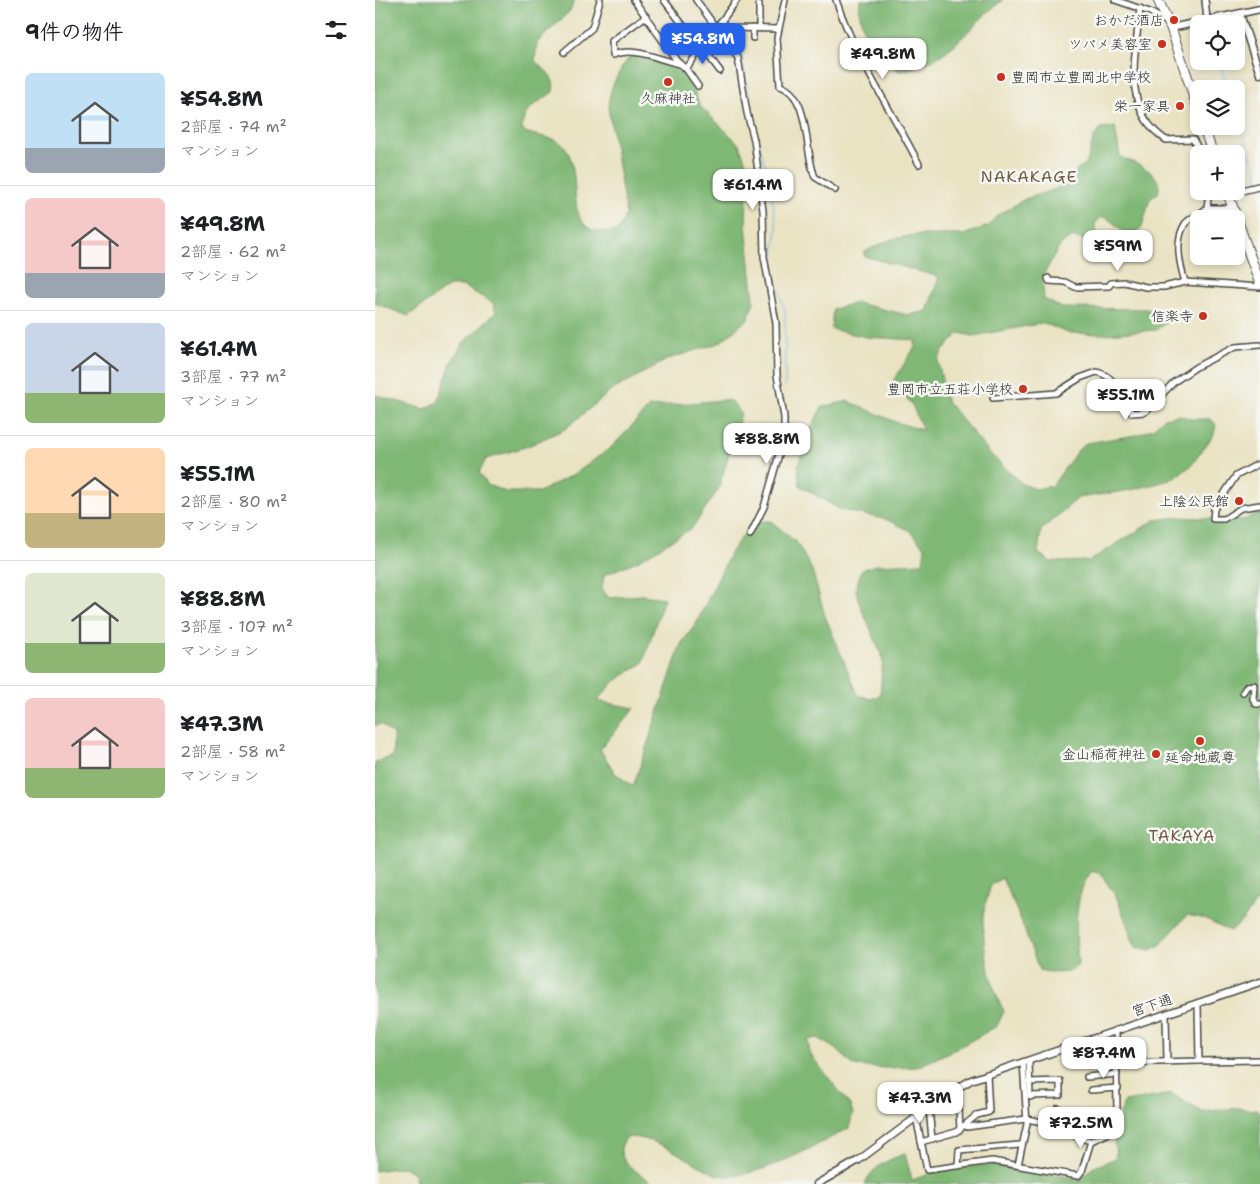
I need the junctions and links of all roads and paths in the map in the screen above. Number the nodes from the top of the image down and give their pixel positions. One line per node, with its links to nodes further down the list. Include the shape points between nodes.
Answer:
1 (600, 0): 26 (street, via 592,28)
2 (634, 0): 17 (street)
3 (664, 0): 25 (street)
4 (696, 0): 21 (street)
5 (737, 0): 18 (street)
6 (785, 0): 23 (street)
7 (836, 0): 37 (street, via 861,59)
8 (1115, 0): 12 (street)
9 (1158, 0): 20 (highway)
10 (1205, 0): 15 (street)
11 (759, 4): 22 (street)
12 (1140, 8): 20 (street); 35 (street, via 1133,58 1136,97 1142,117 1166,140)
13 (1260, 9): 14 (street)
14 (1240, 14): 16 (street); 27 (street)
15 (1207, 15)
16 (1233, 15)
17 (646, 16): 28 (street); 28 (street, via 612,41 613,55 637,53)
18 (721, 21): 21 (street); 22 (street, via 727,28)
19 (1190, 22): 20 (street)
20 (1170, 26): 32 (highway)
21 (716, 28): 25 (street); 52 (street, via 738,58 754,140 763,210 764,257 776,324 777,375 784,417 779,460)
22 (756, 28): 23 (street); 24 (street)
23 (777, 29): 40 (street, via 780,86 791,91 802,116 815,177)
24 (753, 38)
25 (701, 48): 29 (street); 30 (street)
26 (564, 52)
27 (1258, 60): 31 (street)
28 (680, 64): 29 (street)
29 (686, 69): 33 (street)
30 (720, 71)
31 (1260, 74)
32 (1190, 85)
33 (698, 86)
34 (1198, 135): 35 (street)
35 (1193, 139): 36 (street)
36 (1196, 145)
37 (919, 164)
38 (1260, 186): 39 (street)
39 (1245, 189)
40 (835, 190)
41 (1208, 200): 43 (street)
42 (1230, 200): 44 (highway)
43 (1207, 208): 44 (street); 46 (street, via 1184,225 1179,248)
44 (1233, 208): 47 (highway)
45 (1048, 278): 46 (street, via 1075,288 1124,282 1163,288)
46 (1185, 282): 47 (street)
47 (1260, 285)
48 (1260, 345): 49 (street, via 1235,346 1196,367 1139,414 1128,408 1112,378 1097,372 1056,393)
49 (993, 398)
50 (1260, 463): 51 (street, via 1236,476 1214,509 1213,519 1224,519 1241,508)
51 (1260, 505)
52 (751, 535)
53 (1243, 693): 54 (street, via 1247,686 1254,685 1253,699)
54 (1260, 704)
55 (1260, 982): 56 (street, 宮下通)
56 (1198, 1002): 57 (street, 宮下通); 61 (street)
57 (1166, 1014): 58 (street, 宮下通); 62 (street)
58 (1116, 1030): 60 (street, 宮下通); 63 (street)
59 (1260, 1060): 61 (street)
60 (1026, 1061): 64 (street, 宮下通); 67 (street); 75 (street)
61 (1199, 1061): 62 (street)
62 (1167, 1062): 63 (street)
63 (1117, 1063): 65 (street)
64 (987, 1074): 68 (street, 宮下通); 77 (street, via 989,1112 977,1115)
65 (1117, 1074): 66 (street); 69 (street)
66 (1087, 1077)
67 (1029, 1082): 67 (street, via 1060,1081 1060,1095 1030,1098)
68 (958, 1088): 71 (street, 宮下通); 77 (street)
69 (1117, 1088): 70 (street); 73 (street, via 1118,1111)
70 (1091, 1090)
71 (929, 1108): 74 (street, 宮下通); 78 (street)
72 (1058, 1108): 73 (street, via 1080,1116)
73 (1108, 1115): 79 (street, via 1107,1134)
74 (916, 1117): 80 (street); 84 (street, 宮下通, via 859,1160)
75 (1027, 1119): 76 (street); 79 (street, via 1069,1127 1077,1137); 82 (street)
76 (967, 1126)
77 (960, 1130): 78 (street)
78 (931, 1139): 80 (street)
79 (1091, 1141): 82 (street, via 1078,1176)
80 (921, 1142): 83 (street, via 927,1170)
81 (1021, 1145): 83 (street, via 959,1150)
82 (1018, 1165): 83 (street, via 992,1161)
83 (958, 1166)
84 (817, 1184)

